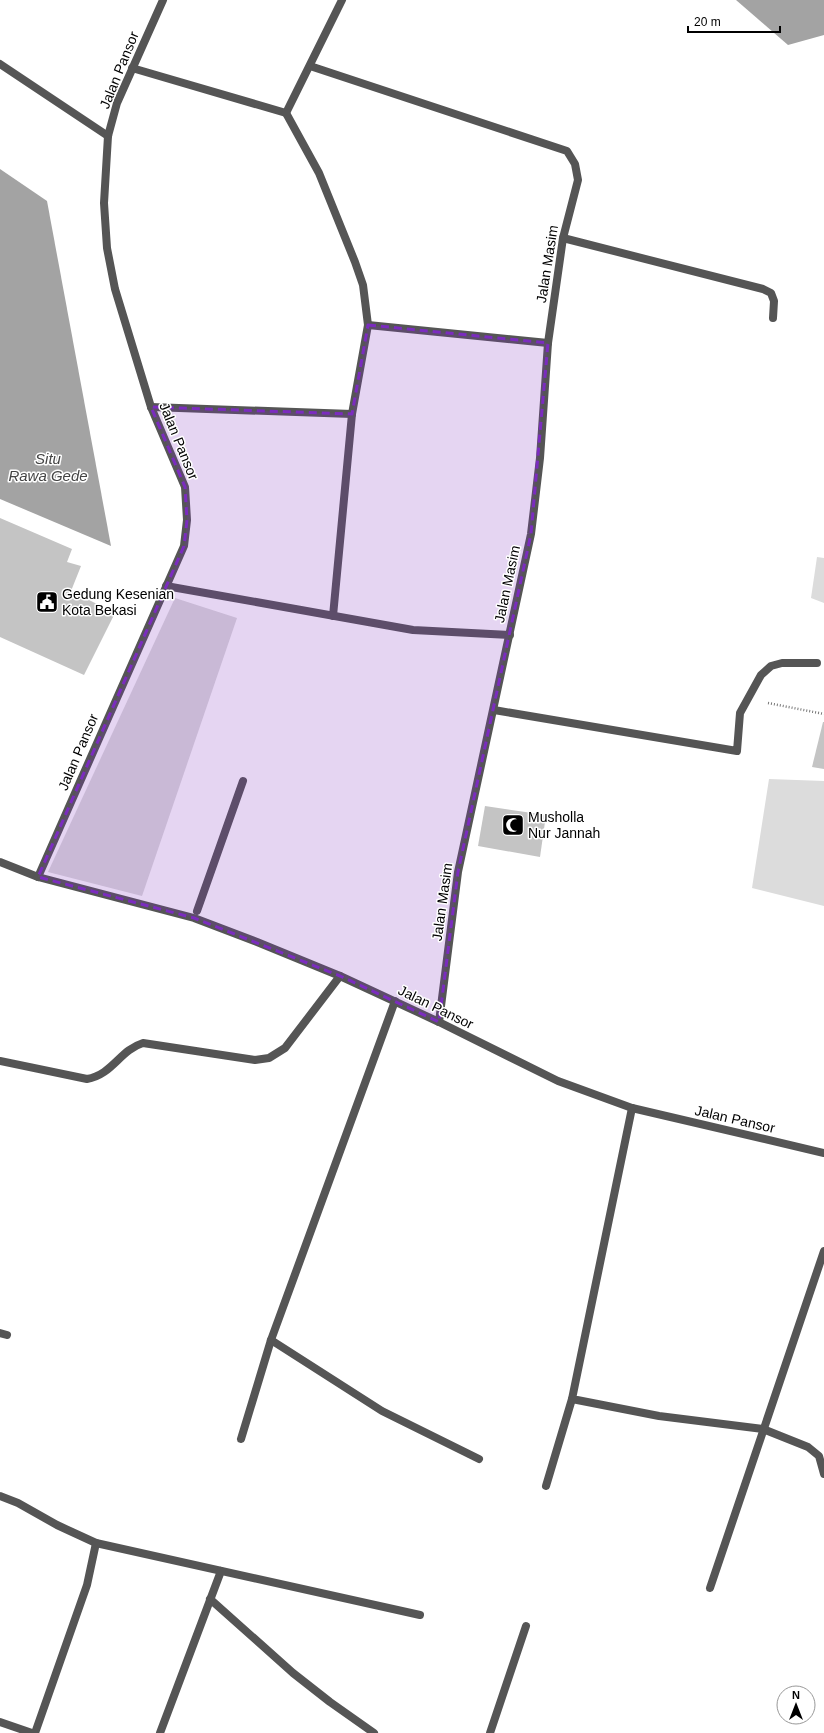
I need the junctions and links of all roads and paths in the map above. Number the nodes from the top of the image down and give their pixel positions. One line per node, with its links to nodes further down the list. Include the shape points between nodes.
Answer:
1 (163, 0): 5 (street, Jalan Pansor)
2 (342, 0): 4 (street)
3 (0, 64): 7 (street)
4 (310, 66): 6 (street); 8 (street, Jalan Masim, via 567,151 576,164 578,180)
5 (132, 68): 6 (street); 7 (street, Jalan Pansor, via 117,103)
6 (286, 113): 10 (street, via 319,173 355,262 363,285)
7 (108, 136): 12 (street, Jalan Pansor, via 104,203 107,248 115,289)
8 (563, 238): 9 (street, via 763,289 771,293 774,300); 11 (street, Jalan Masim)
9 (773, 318)
10 (368, 326): 11 (street); 13 (street)
11 (548, 343): 16 (street, Jalan Masim, via 540,458 531,534)
12 (151, 407): 13 (street); 14 (street, Jalan Pansor, via 185,488 187,520 184,546)
13 (352, 414): 15 (street)
14 (166, 586): 15 (street); 23 (street, Jalan Pansor)
15 (333, 616): 16 (street, via 413,630)
16 (510, 635): 19 (street, Jalan Masim)
17 (817, 663): 18 (street, via 782,663 771,666 760,675)
18 (748, 698): 19 (street, via 740,713 737,751); 20 (path)
19 (494, 710): 27 (street, Jalan Masim, via 458,872)
20 (824, 714)
21 (243, 781): 24 (street)
22 (0, 862): 23 (street, Jalan Pansor)
23 (38, 877): 24 (street, Jalan Pansor)
24 (196, 914): 25 (street, Jalan Pansor)
25 (340, 976): 26 (street, Jalan Pansor); 28 (street, via 285,1048 269,1058 255,1060 143,1043 134,1046 106,1072 87,1079)
26 (395, 1002): 27 (street, Jalan Pansor); 32 (street)
27 (439, 1022): 29 (street, Jalan Pansor, via 558,1081)
28 (0, 1061)
29 (632, 1108): 30 (street, Jalan Pansor); 33 (street)
30 (824, 1153)
31 (824, 1251): 34 (street)
32 (271, 1340): 35 (street); 36 (street, via 382,1410)
33 (572, 1399): 34 (street, via 659,1416); 38 (street)
34 (763, 1429): 37 (street, via 808,1447 819,1456); 42 (street)
35 (241, 1439)
36 (479, 1459)
37 (824, 1474)
38 (546, 1486)
39 (0, 1496): 40 (street)
40 (96, 1544): 41 (street); 47 (street, via 87,1585)
41 (221, 1571): 43 (street); 44 (street)
42 (710, 1588)
43 (210, 1599): 48 (street); 49 (street, via 299,1678)
44 (420, 1615)
45 (526, 1626): 50 (street)
46 (0, 1722): 47 (street)
47 (33, 1733)
48 (160, 1733)
49 (374, 1733)
50 (490, 1733)

